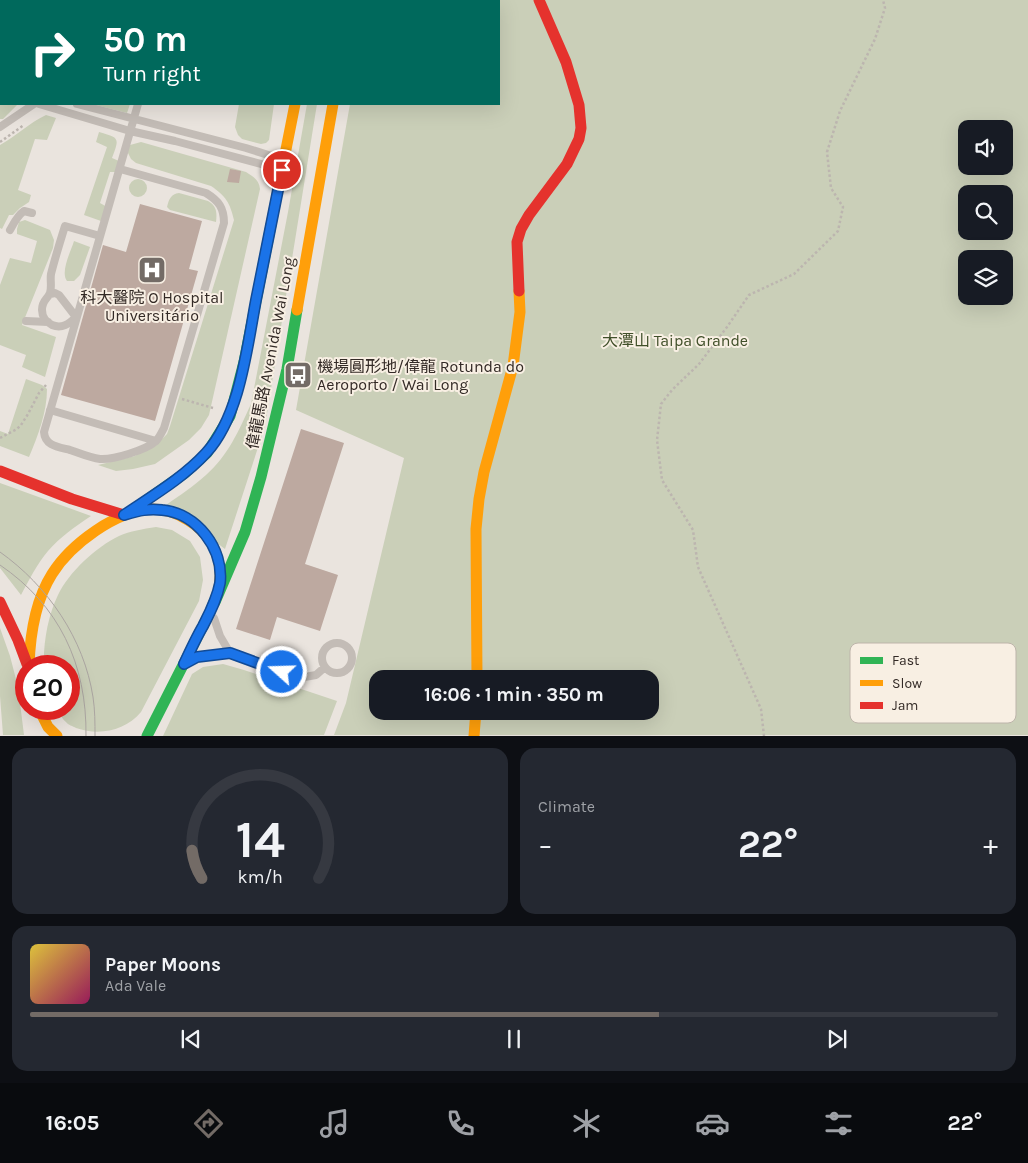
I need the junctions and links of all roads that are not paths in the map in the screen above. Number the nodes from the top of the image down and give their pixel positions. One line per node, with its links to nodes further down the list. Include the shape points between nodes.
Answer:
1 (538, 0): 31 (main road, via 566,62 579,105 581,128 567,164 529,215 517,242 520,312 516,351 478,499)
2 (33, 105): 9 (lane)
3 (42, 105): 10 (lane)
4 (81, 105): 8 (lane)
5 (138, 105): 8 (lane)
6 (294, 105): 11 (main road, 偉龍馬路 Avenida Wai Long)
7 (333, 105): 25 (main road, 偉龍馬路 Avenida Wai Long, via 287,369 245,532)
8 (134, 119): 10 (lane); 11 (lane, via 246,148)
9 (0, 127)
10 (130, 131): 11 (lane); 12 (lane)
11 (282, 165): 23 (main road, 偉龍馬路 Avenida Wai Long, via 244,362 230,416 207,453 185,473)
12 (120, 169): 15 (lane); 21 (lane, via 206,193 220,205 224,214 164,428)
13 (32, 213): 14 (lane, via 24,211 20,214)
14 (10, 230)
15 (100, 236): 16 (lane, via 65,226 51,275); 17 (lane)
16 (50, 294): 17 (lane, via 59,295); 19 (lane, via 42,308)
17 (76, 317): 19 (lane, via 66,325); 20 (lane)
18 (26, 321): 19 (lane)
19 (48, 322)
20 (50, 410): 21 (lane); 21 (lane, via 44,436 52,445 101,459 130,454)
21 (156, 441)
22 (0, 471): 23 (main road)
23 (124, 515): 25 (main road, via 144,509 164,510 183,516 200,527 212,543 219,562 220,582); 28 (main road, 偉龍馬路 Avenida Wai Long, via 87,538 52,574 34,621)
24 (0, 602): 27 (main road)
25 (214, 604): 26 (lane, via 214,620); 29 (main road)
26 (230, 653): 29 (lane, via 197,657); 30 (lane, via 299,678 316,675)
27 (24, 655)
28 (29, 655)
29 (184, 664): 35 (main road)
30 (325, 667): 30 (lane, via 322,658 329,645 338,642 347,646 352,655 347,668 334,672)
31 (477, 670)
32 (37, 720): 36 (main road)
33 (44, 720): 37 (main road)
34 (475, 720): 39 (main road)
35 (150, 730): 38 (main road)
36 (38, 733)
37 (57, 736)
38 (140, 736)
39 (474, 736)

